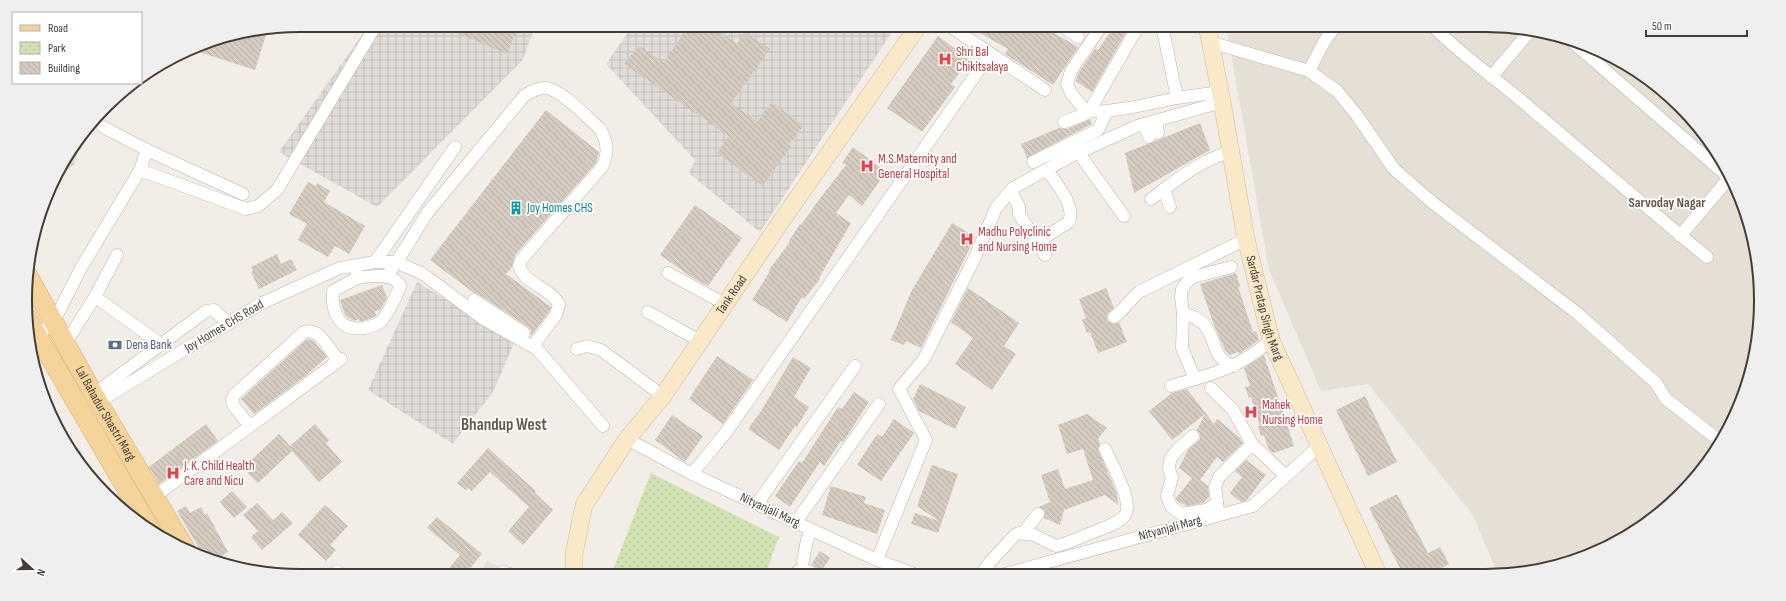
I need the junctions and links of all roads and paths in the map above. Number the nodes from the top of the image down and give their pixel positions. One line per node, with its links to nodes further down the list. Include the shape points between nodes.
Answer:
1 (372, 32): 31 (street, via 277,190 258,206 246,209)
2 (915, 32): 54 (street, Tank Road)
3 (958, 32): 15 (street)
4 (1071, 32): 12 (street)
5 (1097, 32): 21 (street, via 1071,71 1067,84 1070,93 1083,108)
6 (1135, 32): 21 (street)
7 (1163, 32): 20 (street)
8 (1208, 32): 13 (street, Sardar Pratap Singh Marg)
9 (1331, 32): 16 (street)
10 (1442, 32): 17 (street)
11 (1527, 35): 17 (street)
12 (1078, 37)
13 (1210, 42): 16 (street); 19 (street, Sardar Pratap Singh Marg)
14 (1581, 49): 30 (street)
15 (990, 54): 18 (street); 84 (street, via 727,431)
16 (1309, 71): 79 (street, via 1336,91 1356,114 1394,169 1433,203 1577,313 1656,383 1666,399)
17 (1491, 77): 40 (street)
18 (1045, 90)
19 (1221, 97): 20 (street); 27 (street, via 1152,129); 28 (street, Sardar Pratap Singh Marg)
20 (1177, 98): 22 (street)
21 (1090, 110): 22 (street); 23 (street)
22 (1107, 111): 29 (street, via 1098,130)
23 (1064, 122)
24 (103, 127): 26 (street)
25 (455, 147): 48 (street)
26 (147, 150): 31 (street); 36 (street)
27 (1080, 152): 32 (street); 39 (street, via 1084,162)
28 (1231, 152): 34 (street, via 1216,156); 41 (street, Sardar Pratap Singh Marg)
29 (1033, 162)
30 (1720, 169)
31 (140, 170): 58 (street)
32 (1047, 170): 35 (street); 42 (street, via 1071,208 1071,218 1070,222)
33 (1727, 184): 40 (street)
34 (1164, 189): 37 (street); 38 (street)
35 (1011, 192): 42 (street, via 1019,207 1019,214); 95 (street, via 996,208 924,359 899,389 926,440)
36 (243, 194)
37 (1151, 199)
38 (1170, 207)
39 (1124, 216)
40 (1680, 236): 45 (street)
41 (1246, 239): 57 (street, via 1140,292); 61 (street, Sardar Pratap Singh Marg)
42 (1037, 242): 44 (street)
43 (117, 255): 52 (street)
44 (1045, 255)
45 (1707, 257)
46 (396, 262): 48 (street); 50 (street); 66 (street, via 423,274 482,318); 66 (street, via 428,212 524,96 546,88 560,94 600,129 604,136 607,157 602,167 521,260 521,273 555,296 559,304 556,315)
47 (1231, 267): 56 (street, via 1190,278 1182,289)
48 (353, 273): 50 (street); 50 (street, via 332,297 338,320 354,330 380,322 398,293 400,286 396,280); 59 (street, Joy Homes CHS Road, via 262,303)
49 (668, 273): 54 (street)
50 (386, 277)
51 (33, 284): 58 (main road, Lal Bahadur Shastri Marg)
52 (95, 297): 64 (street); 65 (street)
53 (474, 300): 66 (street)
54 (725, 304): 62 (street, Tank Road)
55 (648, 312): 62 (street)
56 (1183, 313): 69 (street, via 1196,318 1206,326 1216,352 1223,362); 70 (street, via 1182,348)
57 (1114, 317)
58 (54, 321): 60 (street); 64 (main road, Lal Bahadur Shastri Marg)
59 (228, 324): 65 (street, via 214,310 206,311); 74 (street, Joy Homes CHS Road)
60 (34, 338)
61 (1271, 340): 69 (street, via 1254,355); 82 (street, Sardar Pratap Singh Marg)
62 (700, 341): 73 (street, Tank Road)
63 (35, 343): 90 (main road, Lal Bahadur Shastri Marg)
64 (65, 344): 74 (main road, Lal Bahadur Shastri Marg)
65 (161, 344): 74 (street)
66 (535, 344): 77 (street)
67 (577, 349): 73 (street, via 587,346 601,350)
68 (855, 366): 87 (street)
69 (1234, 366): 70 (street)
70 (1195, 379): 71 (street)
71 (1171, 386)
72 (1211, 388): 81 (street, via 1233,410)
73 (663, 396): 80 (street, Tank Road)
74 (96, 398): 86 (main road, Lal Bahadur Shastri Marg)
75 (879, 404): 91 (street)
76 (250, 426): 76 (street, via 338,361 317,332 304,332 234,395 233,404); 86 (street)
77 (603, 426)
78 (1193, 436): 88 (street, via 1172,456 1168,464 1172,477 1167,496 1171,506 1181,514)
79 (1716, 438)
80 (627, 439): 84 (street, Nityanjali Marg); 97 (street, Tank Road, via 584,505 574,554)
81 (1252, 444): 85 (street); 88 (street, via 1219,477 1215,487)
82 (1319, 446): 85 (street, Nityanjali Marg); 101 (street, Sardar Pratap Singh Marg)
83 (1105, 449): 93 (street, via 1125,495 1126,513 1121,519 1113,525 1056,546 1034,535)
84 (692, 474): 87 (street, Nityanjali Marg)
85 (1286, 476): 88 (street, Nityanjali Marg, via 1253,506)
86 (154, 496): 94 (main road, Lal Bahadur Shastri Marg)
87 (758, 504): 91 (street, Nityanjali Marg)
88 (1218, 509): 100 (street, Nityanjali Marg)
89 (1038, 514): 93 (street)
90 (142, 518)
91 (796, 522): 92 (street, Nityanjali Marg)
92 (812, 530): 95 (street, Nityanjali Marg); 96 (street, via 807,540)
93 (1023, 533): 99 (street, via 1015,535)
94 (180, 540)
95 (877, 560): 98 (street, Nityanjali Marg)
96 (803, 562)
97 (574, 569)
98 (901, 569)
99 (985, 569)
100 (1021, 569)
101 (1376, 569)

